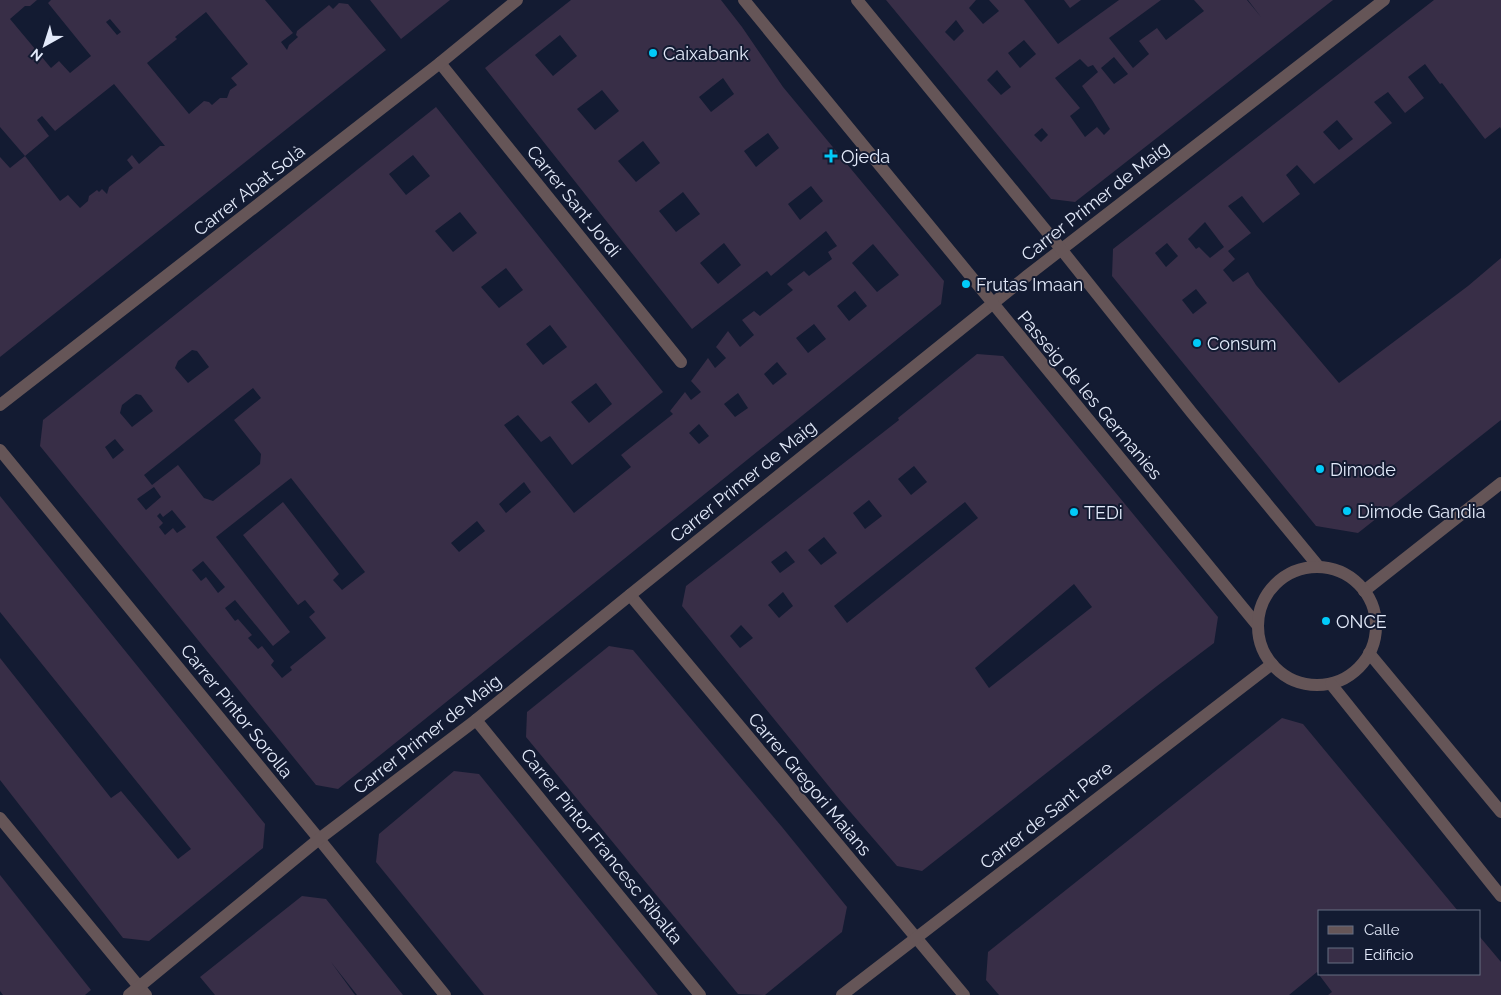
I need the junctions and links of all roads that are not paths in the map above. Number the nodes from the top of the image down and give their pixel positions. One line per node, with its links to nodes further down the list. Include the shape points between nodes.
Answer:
1 (517, 0): 5 (street, Carrer Abat Solà)
2 (744, 0): 7 (street, Passeig de les Germanies)
3 (857, 0): 6 (street)
4 (1384, 0): 6 (street, Carrer Primer de Maig)
5 (440, 63): 8 (street, Carrer Sant Jordi); 9 (street, Carrer Abat Solà)
6 (1061, 249): 7 (street, Carrer Primer de Maig); 12 (street)
7 (993, 304): 14 (street, Carrer Primer de Maig); 15 (street, Passeig de les Germanies)
8 (681, 362)
9 (0, 405)
10 (0, 450): 22 (street, Carrer Pintor Sorolla)
11 (1501, 483): 13 (street)
12 (1320, 567): 13 (street, via 1350,577); 15 (street, via 1293,572 1277,582 1264,597)
13 (1364, 590): 16 (street, via 1373,608 1376,627)
14 (630, 595): 19 (street, Carrer Primer de Maig); 24 (street, Carrer Gregori Maians)
15 (1258, 626): 17 (street, via 1264,654)
16 (1370, 653): 18 (street, via 1349,676); 20 (street)
17 (1272, 664): 18 (street, via 1292,680 1312,686); 24 (street, Carrer de Sant Pere)
18 (1331, 684): 23 (street)
19 (476, 720): 22 (street, Carrer Primer de Maig); 27 (street, Carrer Pintor Francesc Ribalta)
20 (1501, 812)
21 (0, 818): 25 (street)
22 (319, 839): 25 (street, Carrer Primer de Maig); 26 (street, Carrer Pintor Sorolla)
23 (1501, 896)
24 (916, 938): 28 (street, Carrer de Sant Pere); 29 (street, Carrer Gregori Maians)
25 (138, 992)
26 (445, 995)
27 (700, 995)
28 (842, 995)
29 (964, 995)

